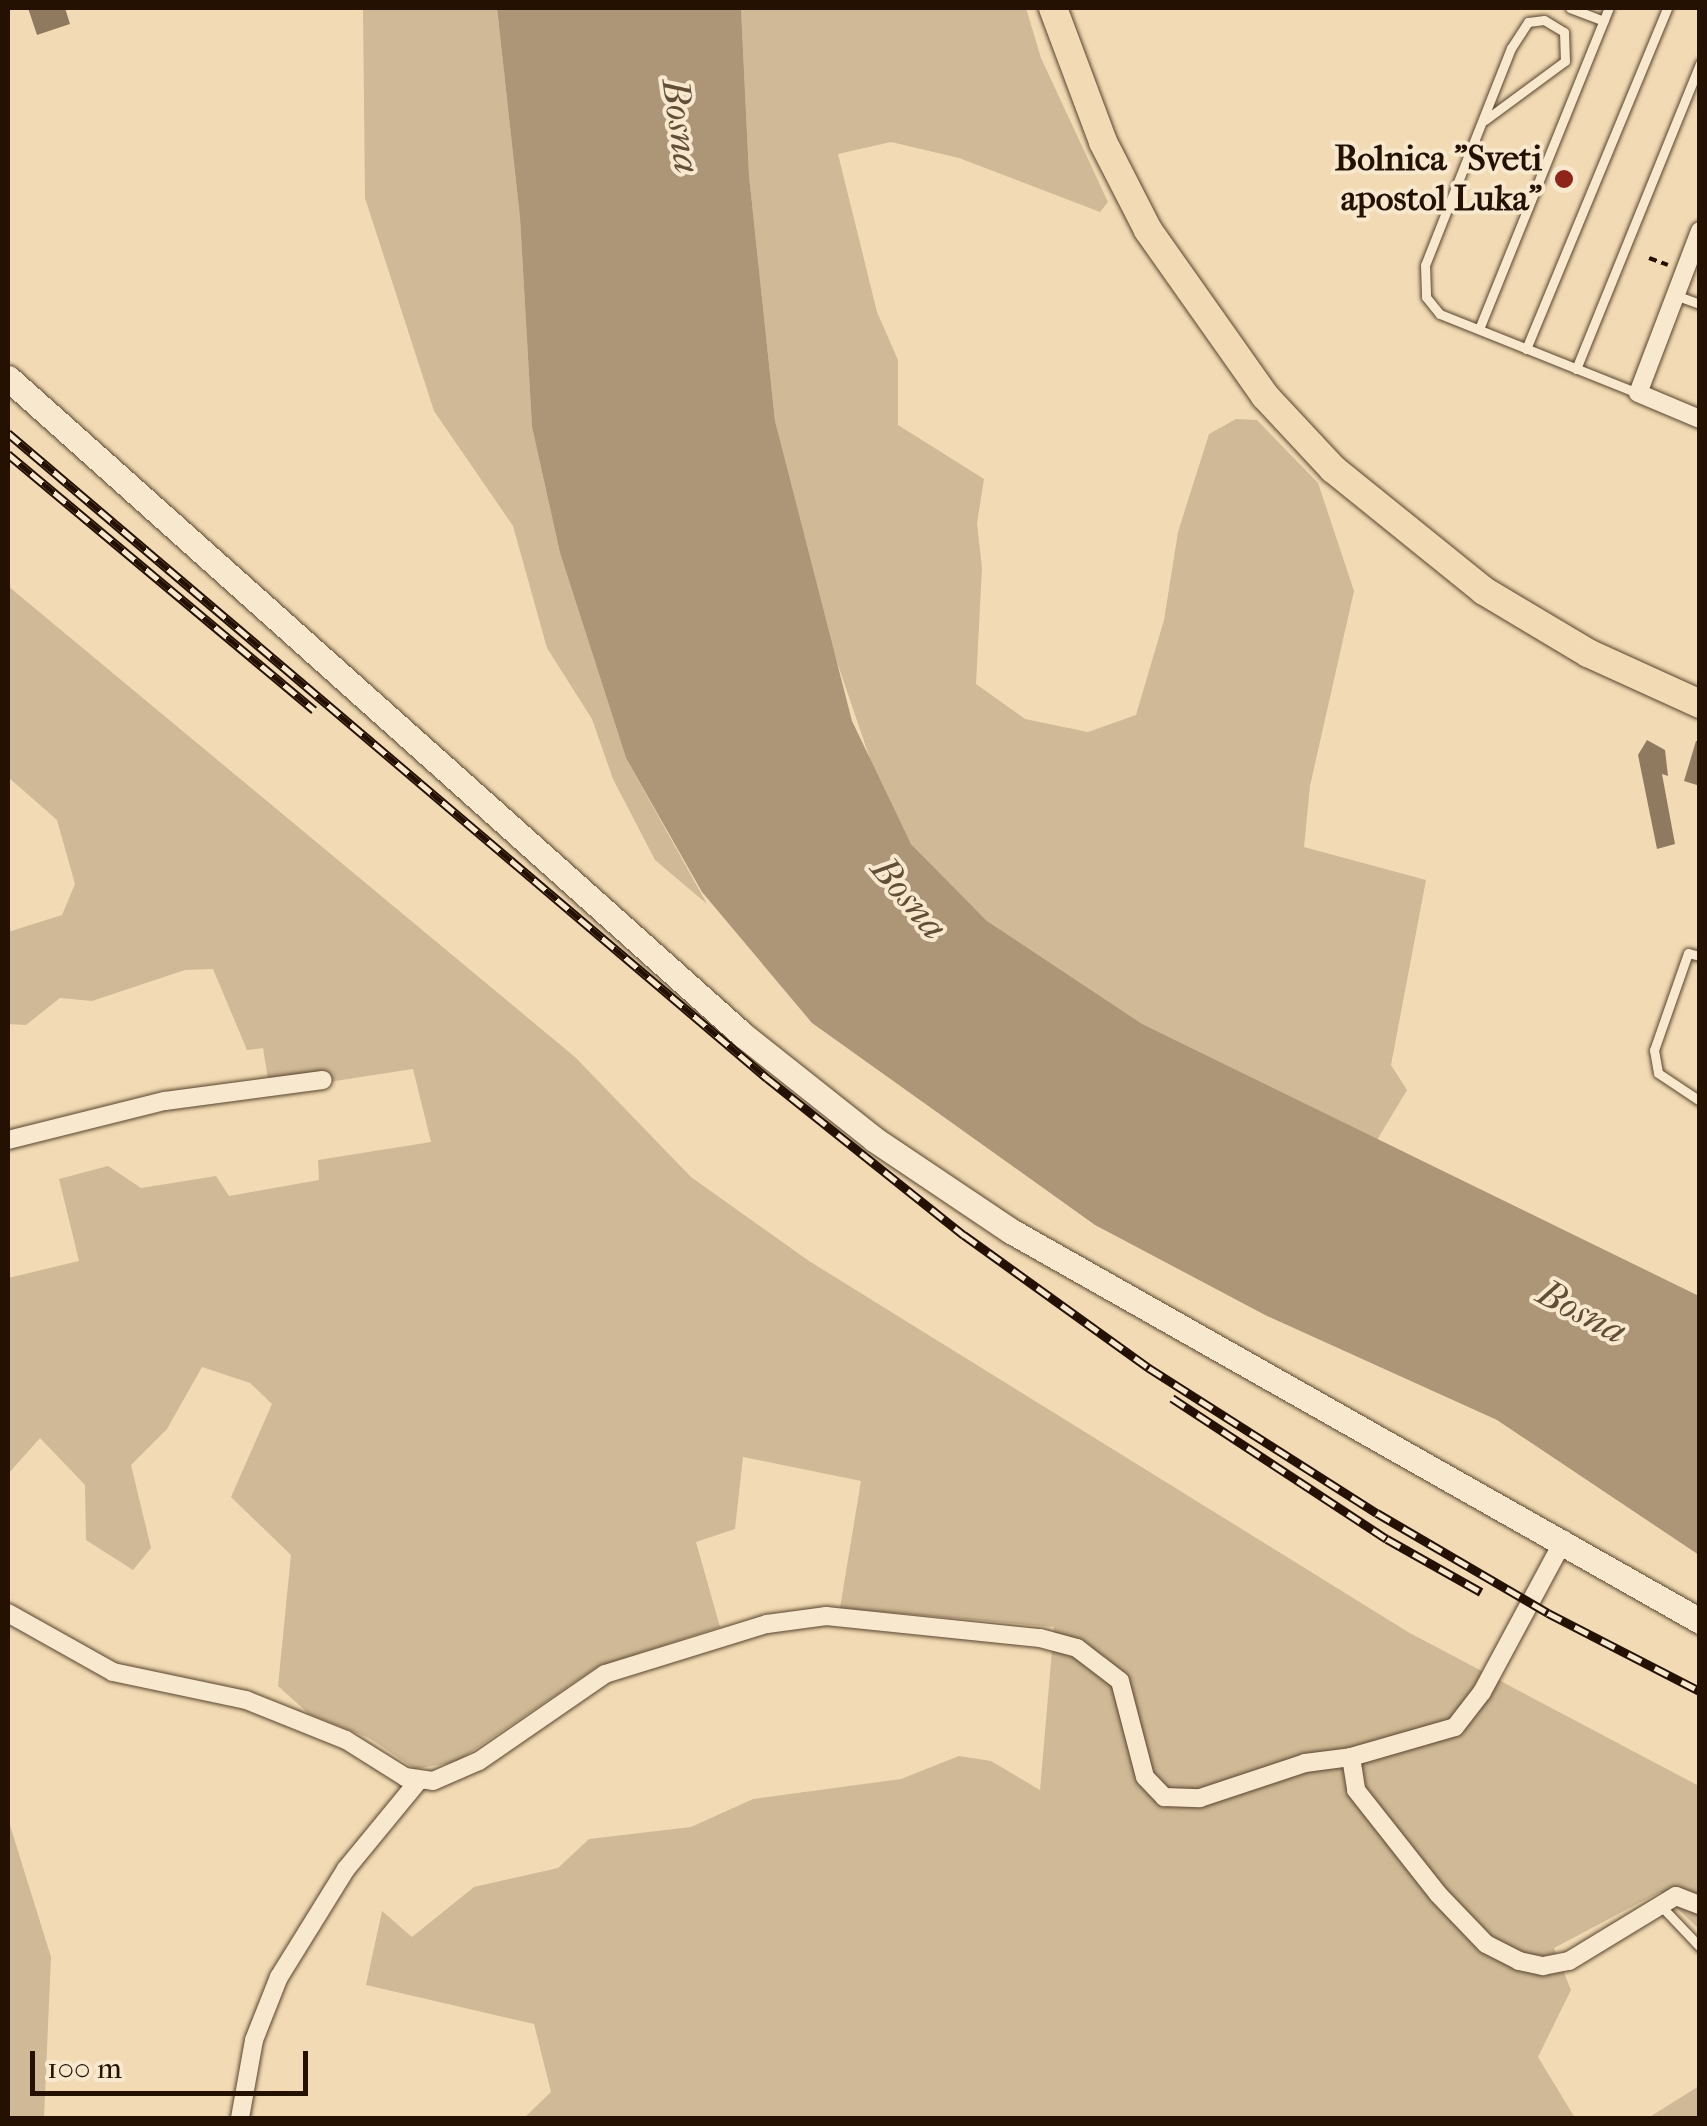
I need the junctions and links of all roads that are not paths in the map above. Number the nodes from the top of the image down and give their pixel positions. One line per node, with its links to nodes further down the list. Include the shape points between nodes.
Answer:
1 (1053, 8): 17 (main road, via 1103,142 1148,230 1265,396 1333,469 1484,591 1588,654)
2 (1570, 8): 5 (lane)
3 (1609, 8): 5 (lane)
4 (1668, 8): 12 (lane)
5 (1604, 21): 11 (lane)
6 (1700, 64): 13 (lane)
7 (1485, 120): 7 (lane, via 1565,61 1564,32 1544,20 1528,22); 11 (lane, via 1423,274 1432,307)
8 (1700, 230): 9 (street)
9 (1675, 295): 10 (lane); 15 (street)
10 (1700, 304)
11 (1478, 329): 12 (lane)
12 (1526, 348): 13 (lane)
13 (1576, 369): 15 (lane)
14 (8, 378): 22 (main road, via 743,1036 874,1139 1011,1230)
15 (1638, 394): 16 (street)
16 (1700, 419)
17 (1700, 704)
18 (1700, 956): 20 (lane, via 1688,953 1654,1050 1658,1073)
19 (323, 1080): 21 (street, via 165,1101)
20 (1700, 1101)
21 (8, 1140)
22 (1564, 1540): 24 (main road); 25 (street, via 1482,1692 1455,1727)
23 (8, 1612): 26 (street, via 113,1672 302,1719)
24 (1700, 1621)
25 (1351, 1758): 26 (street, via 1304,1763 1200,1798 1164,1798 1144,1777 1137,1727 1120,1680 1077,1648 826,1616 767,1624 604,1674 479,1761 452,1775); 28 (street, via 1356,1790 1438,1894 1486,1944 1519,1961 1569,1961)
26 (418, 1780): 30 (street, via 346,1869 279,1977 254,2040)
27 (1700, 1905): 28 (street, via 1676,1896)
28 (1661, 1906): 29 (lane)
29 (1700, 1947)
30 (240, 2118)

